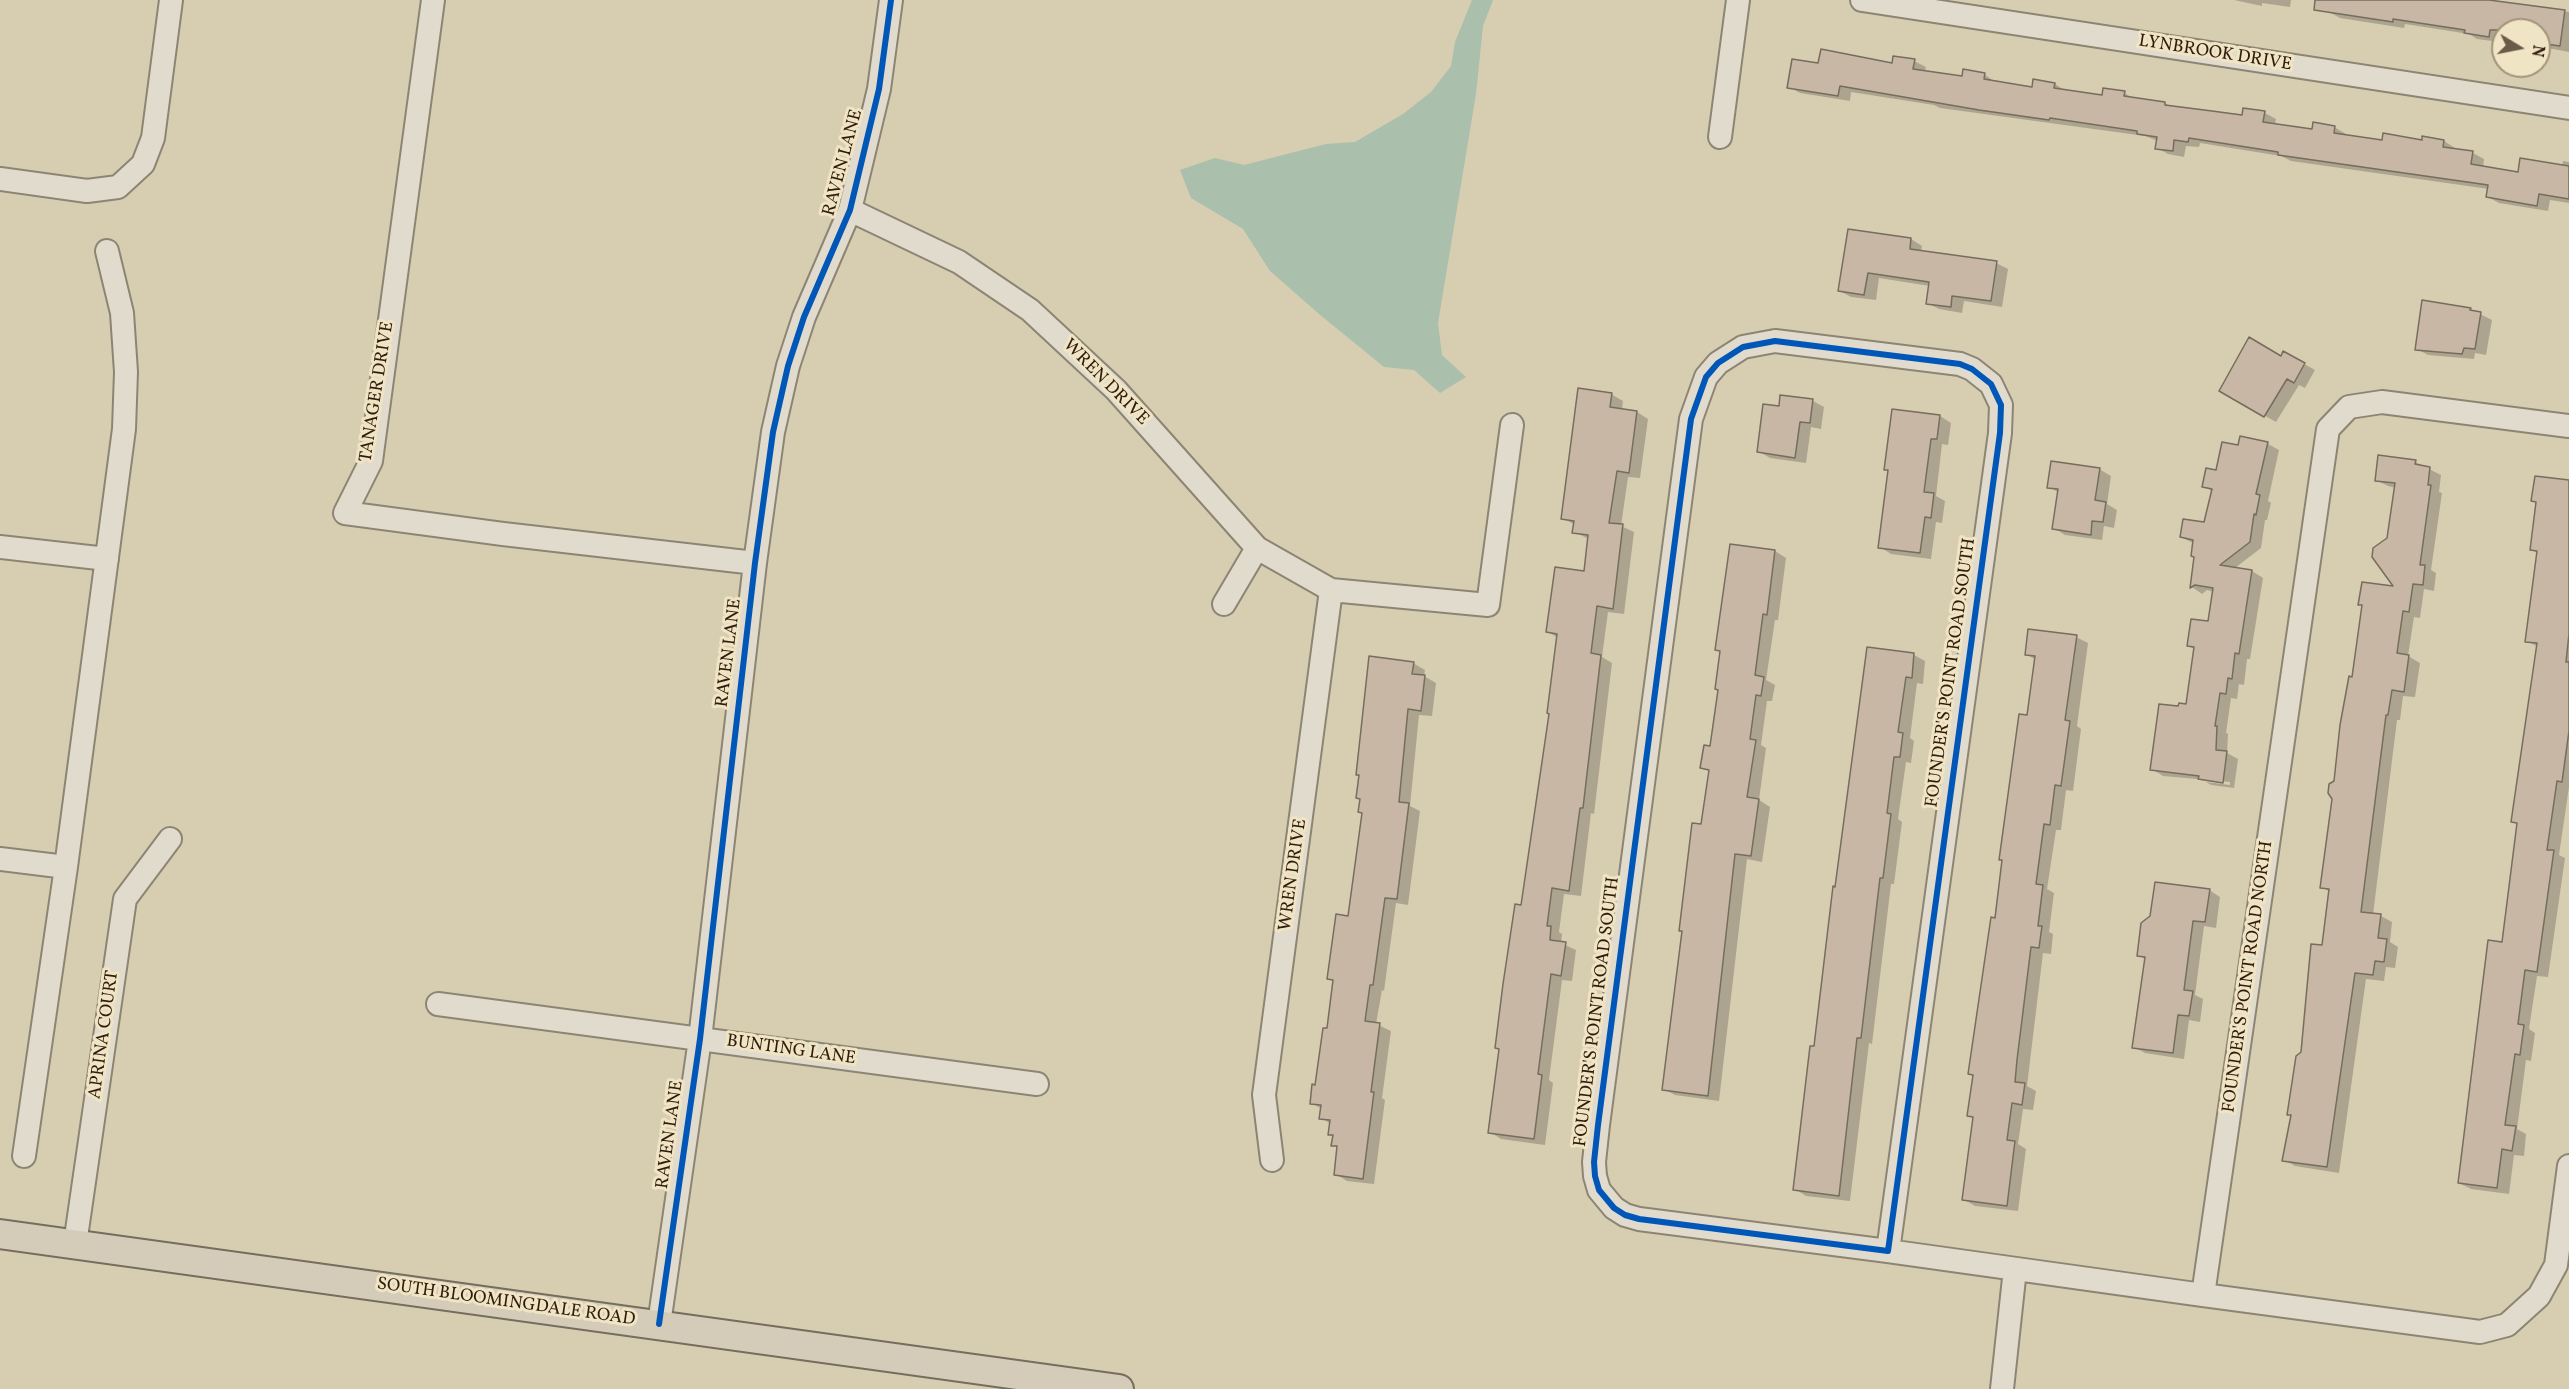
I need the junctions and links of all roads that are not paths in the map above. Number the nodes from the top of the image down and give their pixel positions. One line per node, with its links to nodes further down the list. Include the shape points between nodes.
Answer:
1 (171, 0): 8 (street, via 153,138 142,164 118,187 87,191)
2 (433, 0): 16 (street, TANAGER DRIVE, via 371,461 345,513)
3 (891, 0): 9 (street, RAVEN LANE, via 879,89)
4 (1738, 0): 7 (street)
5 (1862, 0): 6 (street, LYNBROOK DRIVE)
6 (2569, 108)
7 (1720, 137)
8 (0, 178)
9 (850, 210): 14 (street, WREN DRIVE, via 959,262 1030,310 1116,390); 16 (street, RAVEN LANE, via 804,317 788,366 773,432)
10 (107, 251): 15 (street, via 122,313 126,372 124,429)
11 (1512, 424): 17 (street, WREN DRIVE, via 1488,605)
12 (2569, 426): 32 (street, FOUNDER'S POINT ROAD NORTH, via 2382,402 2349,407 2328,429)
13 (0, 547): 15 (street)
14 (1257, 548): 17 (street, WREN DRIVE); 18 (street)
15 (106, 559): 21 (street)
16 (755, 563): 23 (street, RAVEN LANE)
17 (1331, 590): 26 (street, WREN DRIVE, via 1264,1095)
18 (1224, 604)
19 (170, 839): 29 (street, APRINA COURT, via 125,899)
20 (0, 859): 21 (street)
21 (66, 867): 25 (street)
22 (438, 1004): 23 (street, BUNTING LANE)
23 (700, 1039): 24 (street, BUNTING LANE); 33 (street, RAVEN LANE)
24 (1037, 1084)
25 (24, 1156)
26 (1272, 1161)
27 (2569, 1167): 32 (street, via 2556,1265 2539,1296 2506,1325 2480,1332)
28 (0, 1234): 29 (main road, SOUTH BLOOMINGDALE ROAD)
29 (75, 1245): 33 (main road, SOUTH BLOOMINGDALE ROAD)
30 (1888, 1251): 30 (street, FOUNDER'S POINT ROAD SOUTH, via 1639,1219 1614,1208 1599,1190 1595,1176 1598,1125 1691,419 1706,377 1718,363 1743,347 1760,342 1791,341 1960,364 1991,384 2001,405 2000,439); 31 (street, FOUNDER'S POINT ROAD SOUTH)
31 (2015, 1269): 32 (street, FOUNDER'S POINT ROAD SOUTH); 37 (street)
32 (2203, 1295)
33 (659, 1324): 34 (main road, SOUTH BLOOMINGDALE ROAD)
34 (1009, 1381): 35 (main road, SOUTH BLOOMINGDALE ROAD)
35 (1061, 1385): 36 (main road, SOUTH BLOOMINGDALE ROAD)
36 (1119, 1389)
37 (2002, 1389)

